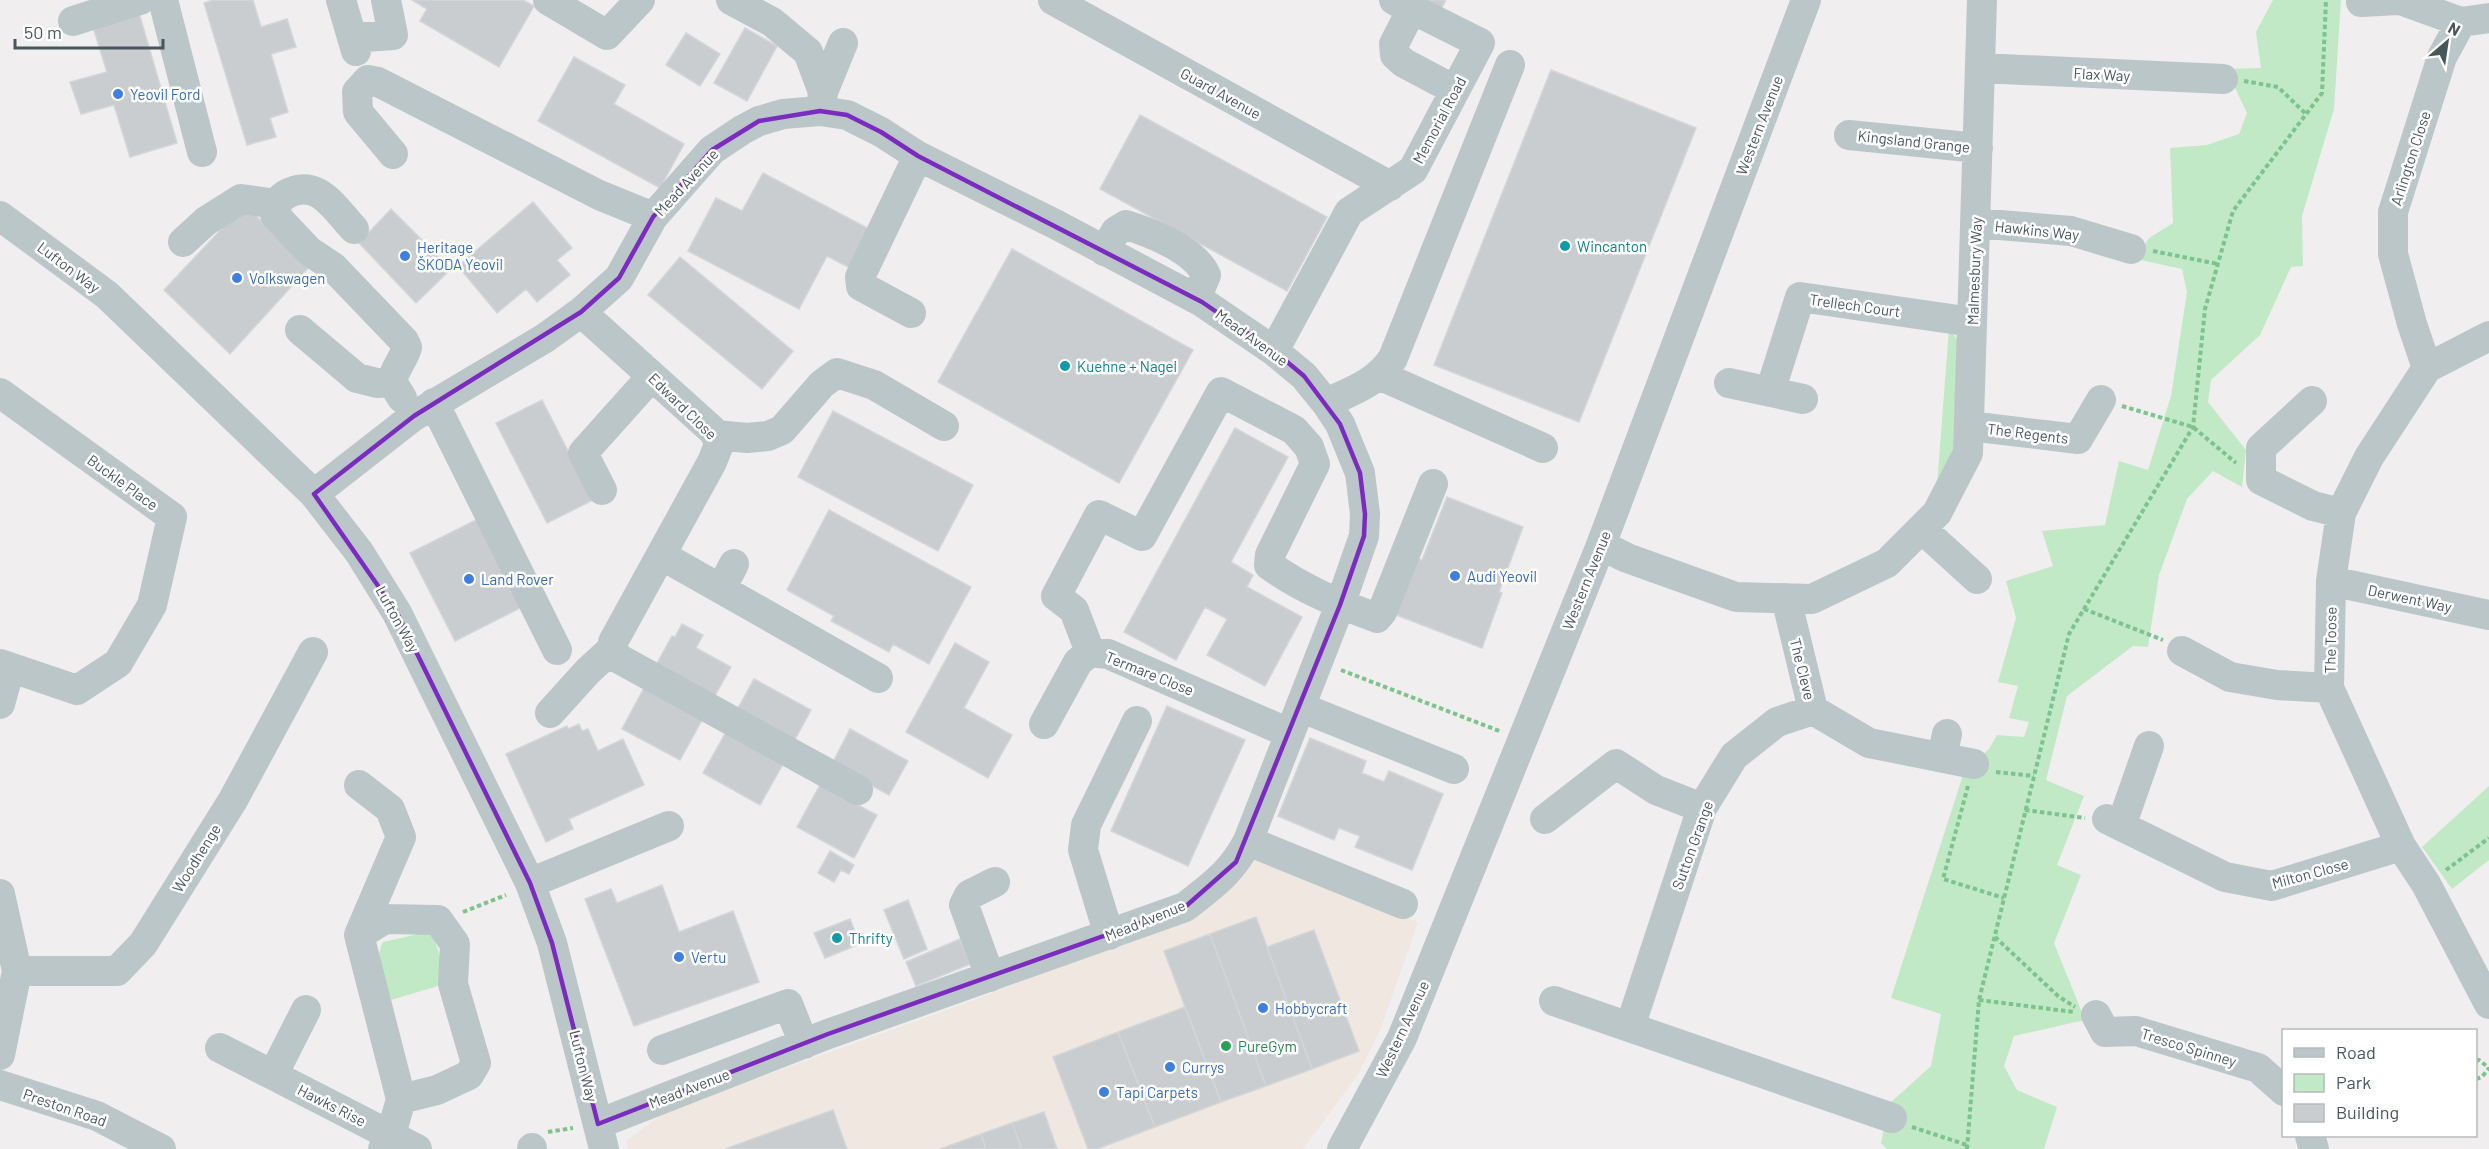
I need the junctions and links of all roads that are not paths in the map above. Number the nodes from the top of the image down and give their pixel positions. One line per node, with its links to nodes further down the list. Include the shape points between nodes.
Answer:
1 (140, 0): 15 (street)
2 (163, 0): 24 (street)
3 (341, 0): 4 (street, via 354,45 393,35)
4 (386, 0)
5 (548, 0): 6 (street, via 607,35)
6 (640, 0)
7 (731, 0): 21 (street, via 772,22 808,52)
8 (1053, 0): 27 (street, Guard Avenue)
9 (1806, 0): 62 (street, Western Avenue)
10 (1982, 0): 18 (street, Malmesbury Way)
11 (2399, 0): 12 (street, Arlington Close); 14 (street, Arlington Close)
12 (2361, 2)
13 (1403, 5): 20 (street, via 1395,55); 20 (street, Memorial Road, via 1480,43)
14 (2475, 20): 41 (street, Arlington Close, via 2442,57 2393,212 2393,254)
15 (73, 21)
16 (843, 43): 21 (street)
17 (1510, 65): 42 (street, via 1393,358)
18 (1981, 68): 19 (street, Flax Way); 23 (street, Malmesbury Way)
19 (2223, 80)
20 (1455, 90): 27 (street, Memorial Road, via 1413,170)
21 (822, 101): 26 (street, Mead Avenue); 30 (street, Mead Avenue, via 759,121 712,150)
22 (1849, 135): 23 (street, Kingsland Grange)
23 (1978, 148): 31 (street, Malmesbury Way)
24 (202, 152)
25 (393, 154): 30 (street, via 358,112 357,92 368,80 600,195)
26 (918, 156): 36 (street, via 860,277 861,286); 40 (street, Mead Avenue, via 1196,299)
27 (1389, 186): 40 (street, Memorial Road, via 1349,212)
28 (277, 204): 32 (street, via 295,191 313,190 324,196); 33 (street, via 241,199 206,221); 44 (street, via 275,215 309,251 333,267 404,341 405,353)
29 (0, 216): 59 (street, Lufton Way, via 107,295)
30 (653, 216): 35 (street, Mead Avenue, via 620,278)
31 (1976, 224): 34 (street, Hawkins Way, via 2071,231); 37 (street, Malmesbury Way)
32 (354, 229)
33 (183, 242)
34 (2131, 249)
35 (580, 312): 43 (street, Edward Close); 52 (street, Mead Avenue, via 545,338)
36 (911, 313)
37 (1972, 322): 46 (street, Trellech Court, via 1800,297); 54 (street, Malmesbury Way)
38 (300, 330): 44 (street, via 357,378)
39 (2489, 336): 41 (street)
40 (1274, 351): 51 (street, Mead Avenue, via 1304,376)
41 (2427, 368): 60 (street, The Toose, via 2370,457)
42 (1379, 375): 51 (street); 56 (street)
43 (652, 376): 55 (street, Edward Close); 58 (street, via 583,453)
44 (392, 382): 52 (street)
45 (1729, 382): 46 (street)
46 (1770, 392): 48 (street)
47 (0, 393): 74 (street, Buckle Place, via 172,517 152,606 118,663 77,690)
48 (1803, 399)
49 (2101, 400): 54 (street, The Regents, via 2078,439)
50 (2312, 401): 60 (street, via 2261,448 2261,480 2313,506)
51 (1326, 403): 67 (street, Mead Avenue, via 1340,424 1360,473 1365,514 1364,536)
52 (424, 410): 59 (street, Mead Avenue); 70 (street)
53 (944, 426): 55 (street, via 874,385 837,373 822,384 782,430 747,438)
54 (1969, 426): 61 (street, Malmesbury Way, via 1968,453 1937,513)
55 (716, 435): 63 (street, Edward Close, via 720,442 712,462)
56 (1543, 448)
57 (1433, 484): 67 (street, via 1382,612 1377,618)
58 (602, 490)
59 (314, 494): 94 (street, Lufton Way, via 359,552 397,613)
60 (2341, 513): 65 (street, The Toose)
61 (1922, 529): 64 (street); 66 (street, Malmesbury Way, via 1887,563 1812,599)
62 (1601, 545): 66 (street, Malmesbury Way, via 1736,597); 119 (street, Western Avenue, via 1402,1038)
63 (661, 555): 69 (street, Edward Close); 75 (street, via 728,577)
64 (1977, 579)
65 (2331, 581): 68 (street, Derwent Way); 76 (street, The Toose)
66 (1786, 598): 78 (street, The Cleve)
67 (1340, 605): 73 (street, via 1269,565 1270,555 1315,464 1309,447 1294,430 1221,392 1142,536 1100,515 1056,596 1074,610); 81 (street, Mead Avenue)
68 (2489, 615)
69 (612, 649): 79 (street); 87 (street, via 620,661)
70 (557, 650)
71 (2182, 651): 76 (street, via 2230,677)
72 (313, 652): 99 (street, Woodhenge, via 233,800 142,944 117,970)
73 (1090, 652): 81 (street, Termare Close, via 1108,654); 82 (street, Termare Close, via 1078,662)
74 (5, 666): 77 (street)
75 (878, 678)
76 (2329, 688): 92 (street, The Toose)
77 (0, 704)
78 (1813, 710): 84 (street, The Cleve, via 1869,743 1945,745); 88 (street, Sutton Grange, via 1777,722 1734,756)
79 (550, 713)
80 (1137, 720): 98 (street, via 1086,825 1083,850)
81 (1294, 720): 85 (street, Termare Close); 91 (street, Mead Avenue)
82 (1044, 724)
83 (2149, 746): 92 (street, Milton Close, via 2114,823 2226,877 2272,886)
84 (1974, 764)
85 (1454, 769)
86 (359, 785): 97 (street, via 390,809 401,837)
87 (858, 790)
88 (1702, 808): 89 (street, via 1656,790 1616,764); 105 (street, Sutton Grange)
89 (1545, 819)
90 (669, 826): 94 (street)
91 (1248, 841): 96 (street); 98 (street, Mead Avenue, via 1219,880 1185,907)
92 (2401, 846): 101 (street, The Toose)
93 (995, 882): 100 (street, via 969,895 964,906)
94 (518, 889): 115 (street, Lufton Way, via 552,943)
95 (0, 894): 99 (street)
96 (1403, 904)
97 (359, 935): 113 (street); 113 (street, via 385,919 451,916 455,944 453,984 476,1063 469,1075 437,1090)
98 (1109, 935): 100 (street, Mead Avenue)
99 (17, 970): 109 (street)
100 (990, 977): 106 (street, Mead Avenue)
101 (2485, 989)
102 (1554, 1001): 105 (street)
103 (306, 1010): 110 (street)
104 (2091, 1014): 112 (street, Tresco Spinney, via 2104,1032 2136,1031 2258,1068)
105 (1630, 1027): 114 (street)
106 (804, 1044): 108 (street, via 788,1004); 115 (street, Mead Avenue)
107 (220, 1048): 110 (street, Hawks Rise)
108 (662, 1050)
109 (0, 1055)
110 (273, 1075): 116 (street, Hawks Rise)
111 (0, 1085): 117 (street, Preston Road, via 97,1116)
112 (2282, 1090)
113 (401, 1099): 116 (street)
114 (1892, 1118)
115 (601, 1136)
116 (387, 1142): 118 (street, Hawks Rise)
117 (161, 1149)
118 (417, 1149)
119 (1342, 1149)

